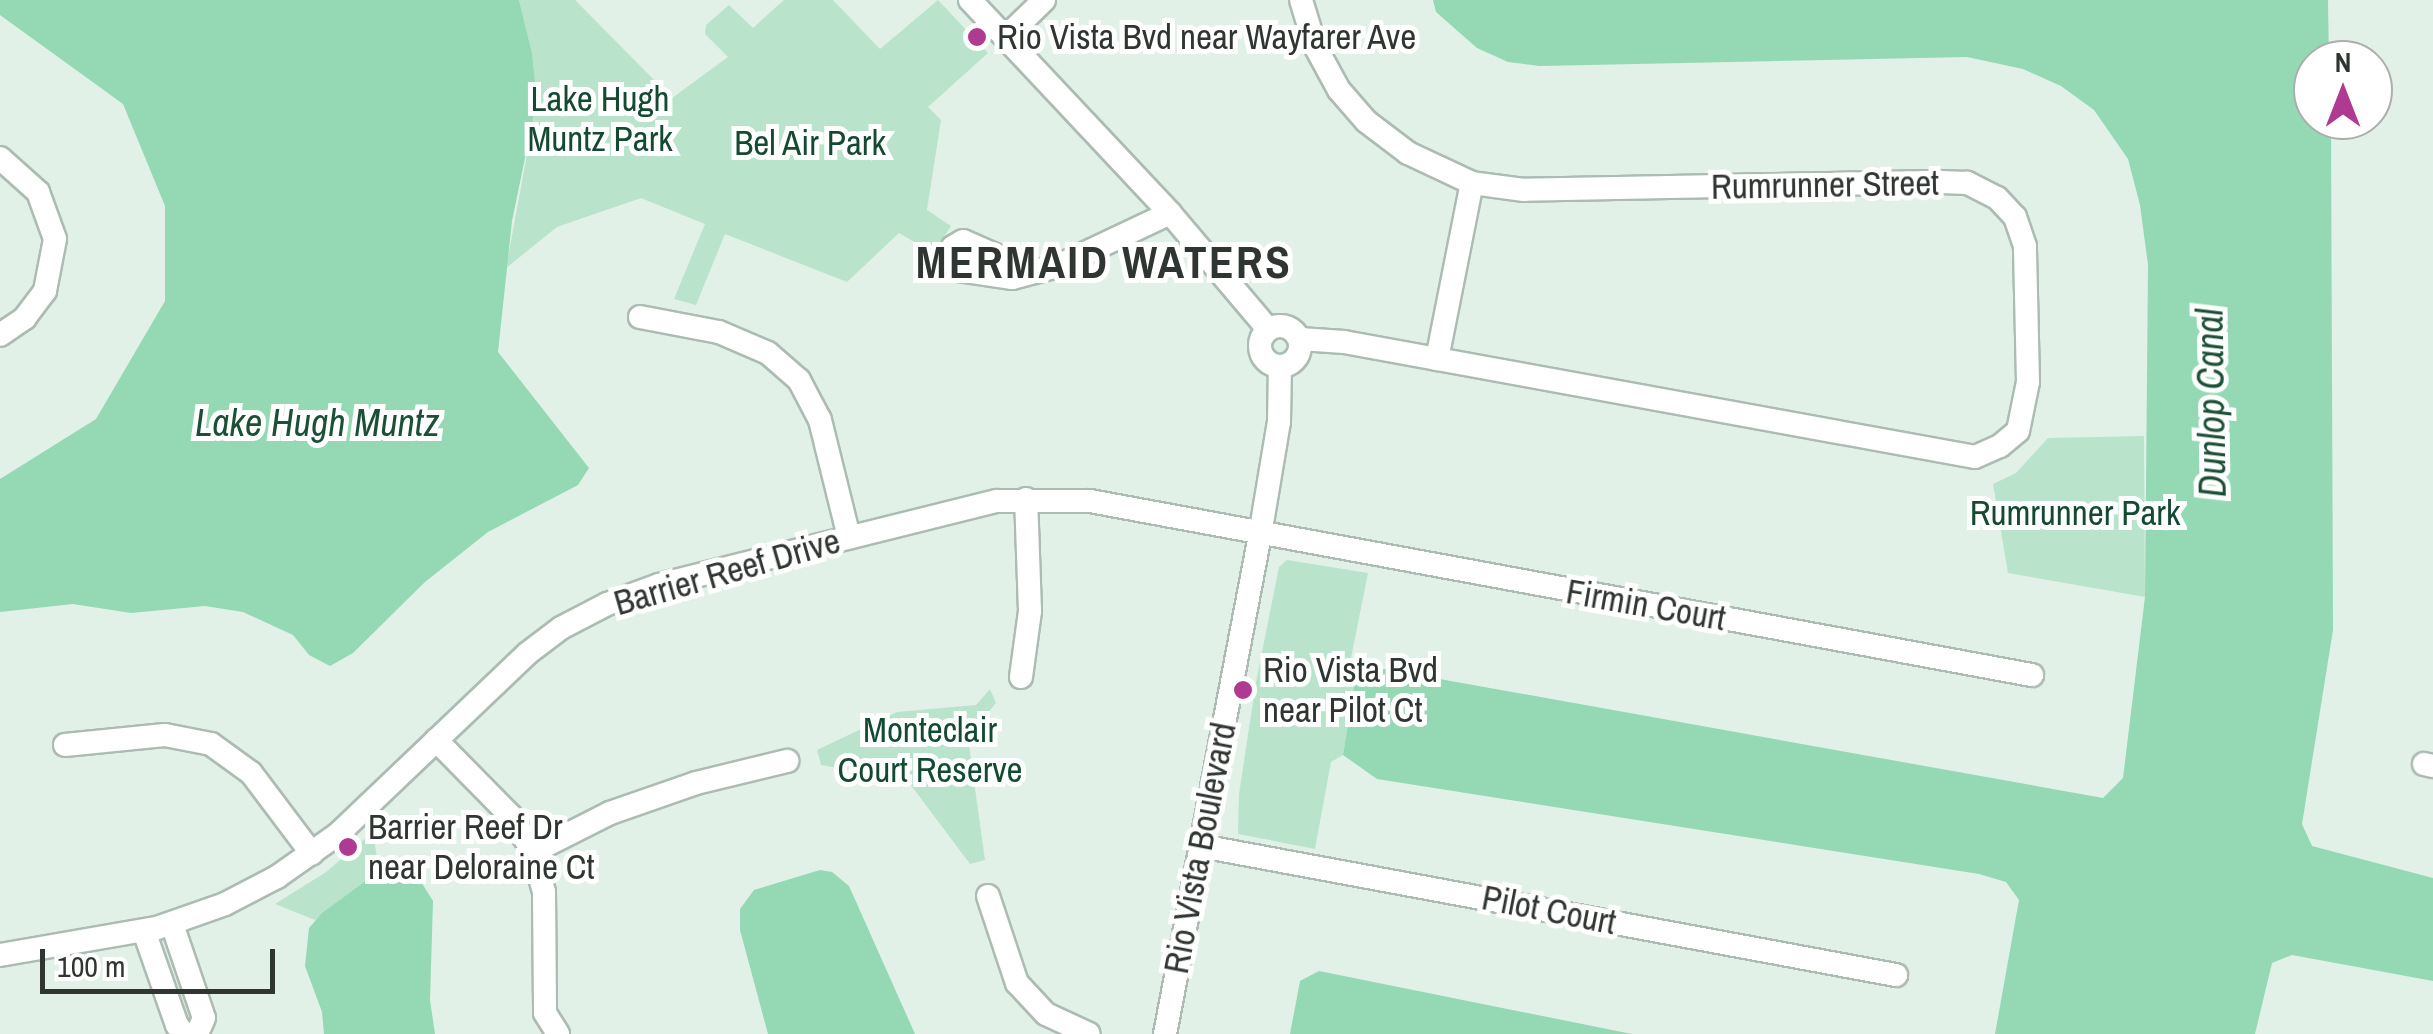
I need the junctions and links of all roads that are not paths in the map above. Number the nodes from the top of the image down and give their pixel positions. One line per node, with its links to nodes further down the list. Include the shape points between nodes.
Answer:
1 (970, 0): 4 (street)
2 (1044, 0): 4 (street)
3 (1301, 0): 6 (street, Rumrunner Street, via 1315,46 1366,121 1408,153)
4 (1006, 37): 7 (street)
5 (0, 158): 11 (street, via 38,192 55,238 45,292)
6 (1472, 183): 13 (street); 13 (street, Rumrunner Street, via 1524,190 1967,183 1997,198 2015,217 2025,246 2026,408 2018,430 1975,457)
7 (1170, 213): 8 (street); 10 (street)
8 (1034, 272)
9 (640, 318): 17 (street, via 719,332 768,353 798,380 820,420)
10 (1268, 329): 12 (street, via 1288,327); 14 (street, via 1260,348 1267,362)
11 (0, 335)
12 (1300, 340): 13 (street, Rumrunner Street); 14 (street, via 1295,360)
13 (1436, 359)
14 (1280, 366): 16 (street, Rio Vista Boulevard, via 1279,422)
15 (1026, 499): 16 (street, Barrier Reef Drive, via 1090,501); 17 (street, Barrier Reef Drive, via 972,505); 19 (street, via 1030,610)
16 (1260, 535): 18 (street, Firmin Court); 23 (street, Rio Vista Boulevard)
17 (849, 537): 20 (street, Barrier Reef Drive, via 659,585 585,614 528,653)
18 (2032, 676)
19 (1022, 677)
20 (436, 740): 24 (street, via 512,816); 25 (street, Barrier Reef Drive)
21 (65, 745): 25 (street, via 165,735 210,744 251,773)
22 (787, 760): 24 (street, via 610,813)
23 (1201, 846): 30 (street, Pilot Court); 35 (street, Rio Vista Boulevard)
24 (533, 852): 33 (street, via 544,892 544,1013)
25 (312, 854): 27 (street, Barrier Reef Drive, via 226,904)
26 (988, 896): 34 (street, via 1017,983 1060,1024)
27 (172, 924): 28 (street, Barrier Reef Drive); 32 (street, via 204,1018)
28 (144, 932): 29 (street, Barrier Reef Drive); 31 (street)
29 (0, 955)
30 (1896, 975)
31 (184, 1034)
32 (196, 1034)
33 (558, 1034)
34 (1089, 1034)
35 (1164, 1034)

